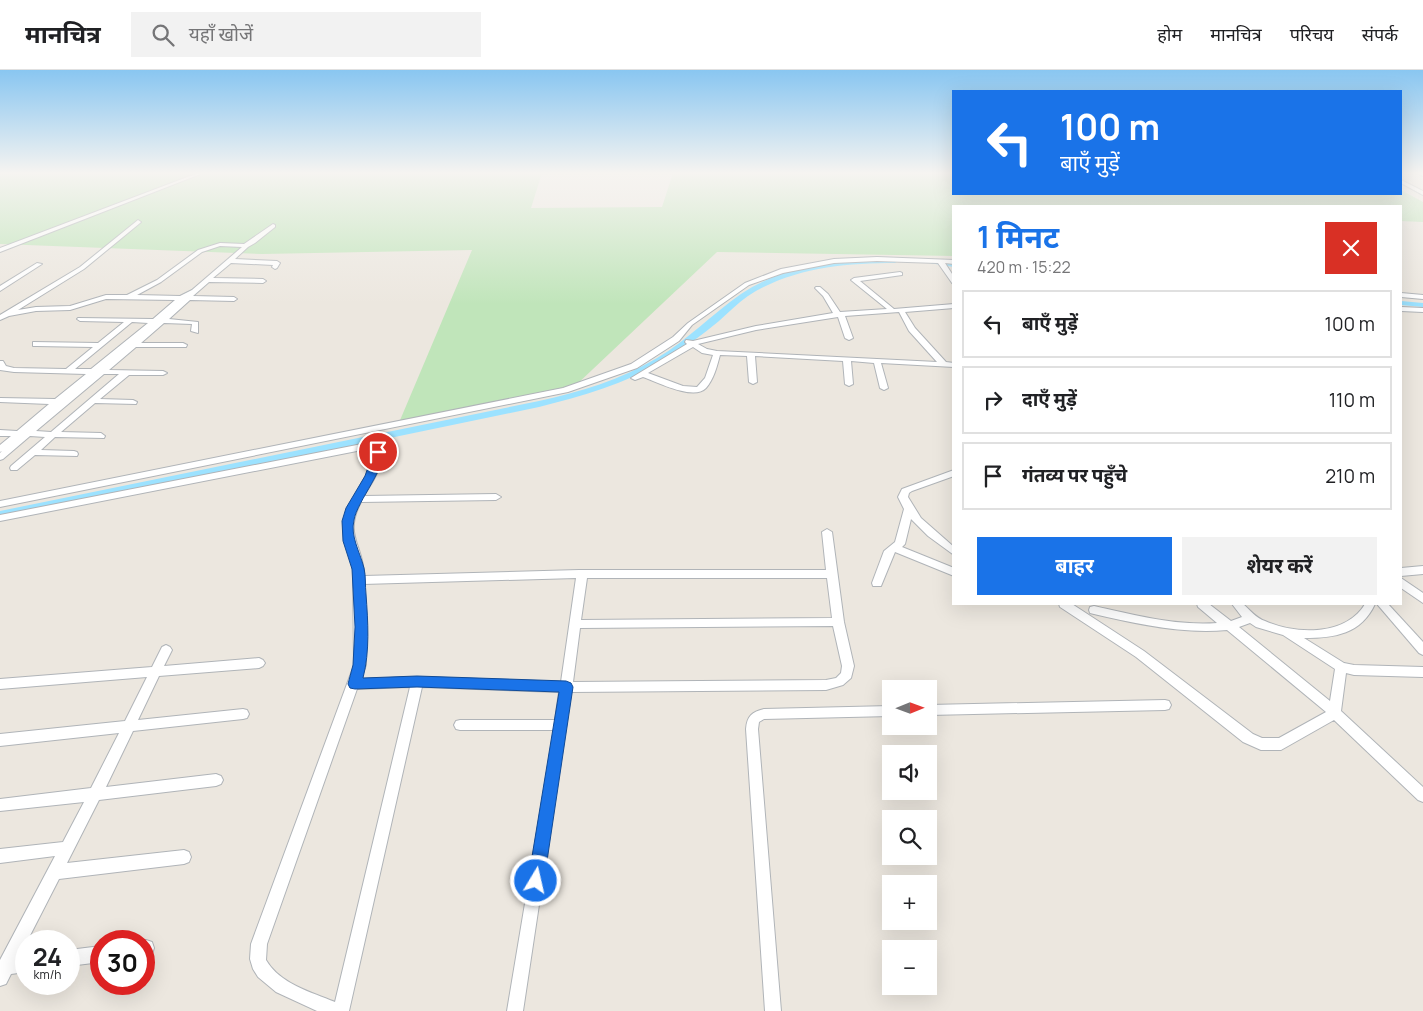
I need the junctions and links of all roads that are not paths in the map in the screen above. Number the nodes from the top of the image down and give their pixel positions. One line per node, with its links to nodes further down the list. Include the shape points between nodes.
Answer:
1 (82, 217): 6 (street)
2 (85, 217): 6 (street)
3 (138, 222): 28 (street, via 82,268)
4 (273, 226): 5 (street)
5 (245, 246): 7 (street); 20 (street, via 208,246 157,282)
6 (0, 249)
7 (229, 261): 11 (street, via 277,263); 14 (street)
8 (952, 262): 9 (street)
9 (941, 263): 13 (street); 34 (street, via 843,260 780,271 747,284 690,324)
10 (39, 264): 17 (street)
11 (275, 267)
12 (900, 274): 25 (street, via 854,280)
13 (952, 279)
14 (208, 280): 15 (street); 21 (street)
15 (263, 281)
16 (818, 288): 27 (street)
17 (0, 289)
18 (1402, 295): 19 (street)
19 (1423, 296)
20 (127, 298): 21 (street); 28 (street, via 106,298 70,308 36,309)
21 (185, 298): 22 (street); 31 (street)
22 (234, 300)
23 (952, 306): 25 (street)
24 (1402, 309): 26 (street)
25 (896, 310): 27 (street); 44 (street)
26 (1423, 310)
27 (839, 315): 33 (street); 34 (street)
28 (3, 316)
29 (80, 319): 30 (street)
30 (131, 320): 31 (street); 36 (street)
31 (158, 321): 32 (street, via 196,323); 37 (street)
32 (194, 331)
33 (849, 338)
34 (686, 342): 39 (street); 39 (street, via 639,376 697,390 709,376); 70 (street, via 634,366 566,390)
35 (36, 344): 36 (street)
36 (101, 344): 46 (street)
37 (130, 345): 38 (street); 47 (street); 48 (street)
38 (183, 345)
39 (717, 353): 40 (street)
40 (751, 354): 41 (street); 51 (street)
41 (847, 359): 42 (street); 52 (street)
42 (877, 360): 44 (street); 53 (street)
43 (0, 363): 46 (street, via 3,368 14,370)
44 (944, 365): 45 (street)
45 (952, 365)
46 (68, 371): 47 (street)
47 (94, 371): 48 (street); 56 (street)
48 (103, 372): 49 (street); 56 (street)
49 (127, 372): 50 (street); 55 (street)
50 (162, 373)
51 (753, 382)
52 (849, 384)
53 (884, 388)
54 (0, 400): 56 (street)
55 (93, 401): 57 (street); 60 (street)
56 (62, 402): 59 (street)
57 (133, 402)
58 (0, 434): 59 (street)
59 (23, 434): 60 (street); 62 (street); 65 (street)
60 (53, 435): 61 (street); 63 (street)
61 (101, 436)
62 (0, 450)
63 (33, 452): 64 (street); 66 (street)
64 (74, 454)
65 (0, 457)
66 (14, 468)
67 (952, 474): 71 (street, via 905,491 903,497)
68 (496, 497): 69 (street)
69 (357, 499): 72 (street, via 378,458 374,448 362,447); 81 (street, via 348,521)
70 (0, 504)
71 (908, 510): 74 (street, via 900,544); 75 (street)
72 (0, 518)
73 (827, 532): 80 (street)
74 (894, 548): 77 (street); 82 (street, via 889,551)
75 (952, 550)
76 (1423, 570): 78 (street)
77 (952, 571)
78 (1402, 572)
79 (582, 574): 80 (street); 81 (street); 94 (street)
80 (832, 574): 92 (street)
81 (358, 580): 105 (street, via 362,627 360,665)
82 (877, 583)
83 (1402, 583): 84 (street)
84 (1423, 599)
85 (1066, 605): 93 (street)
86 (1203, 605): 95 (street)
87 (1238, 605): 91 (street)
88 (1370, 605): 96 (street, via 1359,622 1334,632)
89 (1383, 605): 98 (street)
90 (1093, 607): 93 (street); 95 (street, via 1168,625)
91 (1250, 618): 95 (street); 96 (street, via 1272,629)
92 (838, 622): 94 (street); 106 (street, via 848,666 847,675 839,682 826,685)
93 (1096, 623): 111 (street, via 1248,738 1261,744 1281,744)
94 (575, 624): 106 (street)
95 (1230, 626): 111 (street)
96 (1285, 631): 100 (street)
97 (166, 650): 101 (street)
98 (1423, 650)
99 (259, 663): 101 (street)
100 (1341, 668): 102 (street); 111 (street)
101 (155, 672): 104 (street); 114 (street)
102 (1423, 672)
103 (417, 682): 105 (street); 106 (street); 126 (street)
104 (0, 684)
105 (355, 684): 126 (street, via 259,944 258,962 276,984)
106 (566, 687): 113 (street)
107 (1165, 705): 108 (street)
108 (938, 710)
109 (882, 711): 128 (street, via 764,714 752,720)
110 (243, 714): 114 (street)
111 (1335, 714): 118 (street)
112 (460, 725): 113 (street)
113 (561, 725): 127 (street)
114 (129, 726): 115 (street); 117 (street)
115 (0, 740)
116 (216, 780): 117 (street)
117 (96, 793): 119 (street); 120 (street)
118 (1423, 796)
119 (0, 805)
120 (67, 848): 121 (street); 123 (street)
121 (0, 856)
122 (184, 857): 123 (street)
123 (55, 872): 125 (street)
124 (15, 967): 125 (street)
125 (2, 971)
126 (339, 1011)
127 (514, 1011)
128 (773, 1011)

